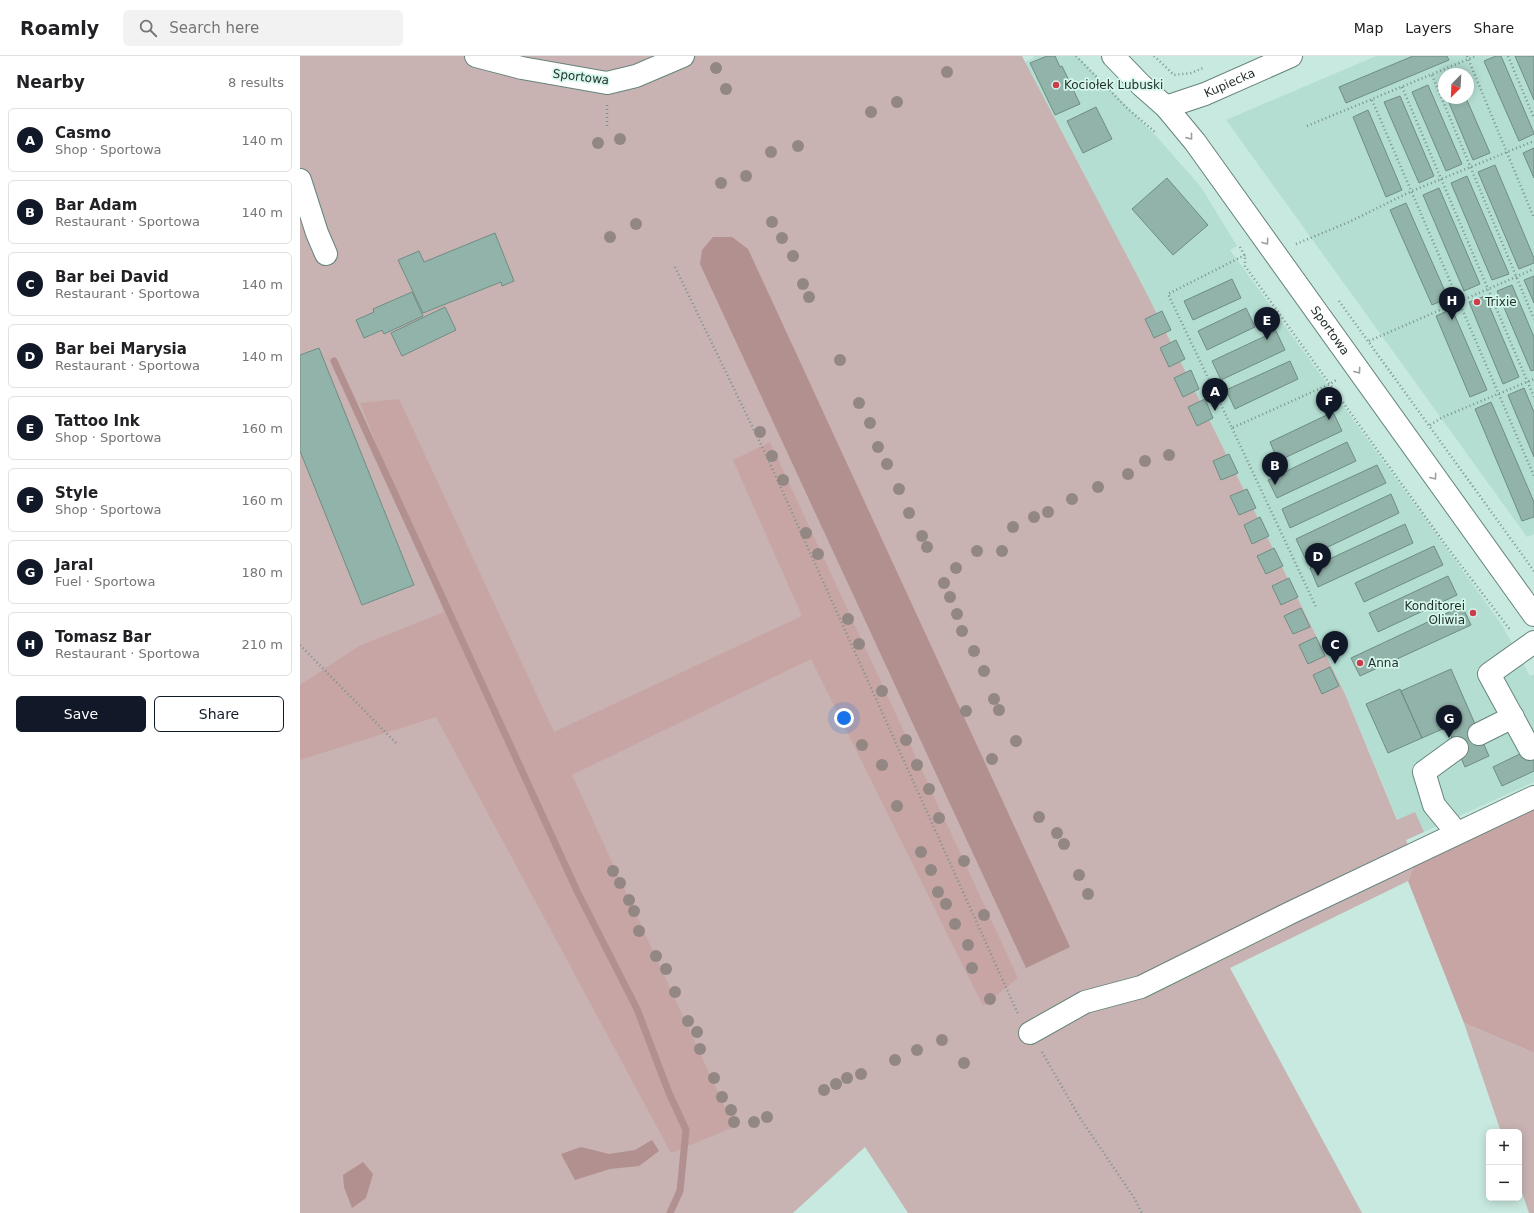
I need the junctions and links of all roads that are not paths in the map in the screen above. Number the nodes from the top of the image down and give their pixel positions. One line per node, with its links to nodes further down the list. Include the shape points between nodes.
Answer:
1 (476, 56): 2 (street, Sportowa, via 522,68 606,82 636,76)
2 (683, 56)
3 (1113, 56): 5 (street, Sportowa)
4 (1291, 56): 5 (street, Kupiecka, via 1205,94)
5 (1166, 107): 8 (street, Sportowa, one-way to 8, via 1194,142)
6 (300, 180): 7 (street)
7 (326, 254)
8 (1533, 612)
9 (1529, 645): 10 (street, via 1489,674)
10 (1513, 717): 11 (street); 13 (street)
11 (1479, 734)
12 (1457, 748): 15 (street, via 1424,772 1434,805)
13 (1530, 749)
14 (1534, 797): 15 (street)
15 (1457, 833): 16 (street, via 1141,987 1085,1002)
16 (1030, 1033)

